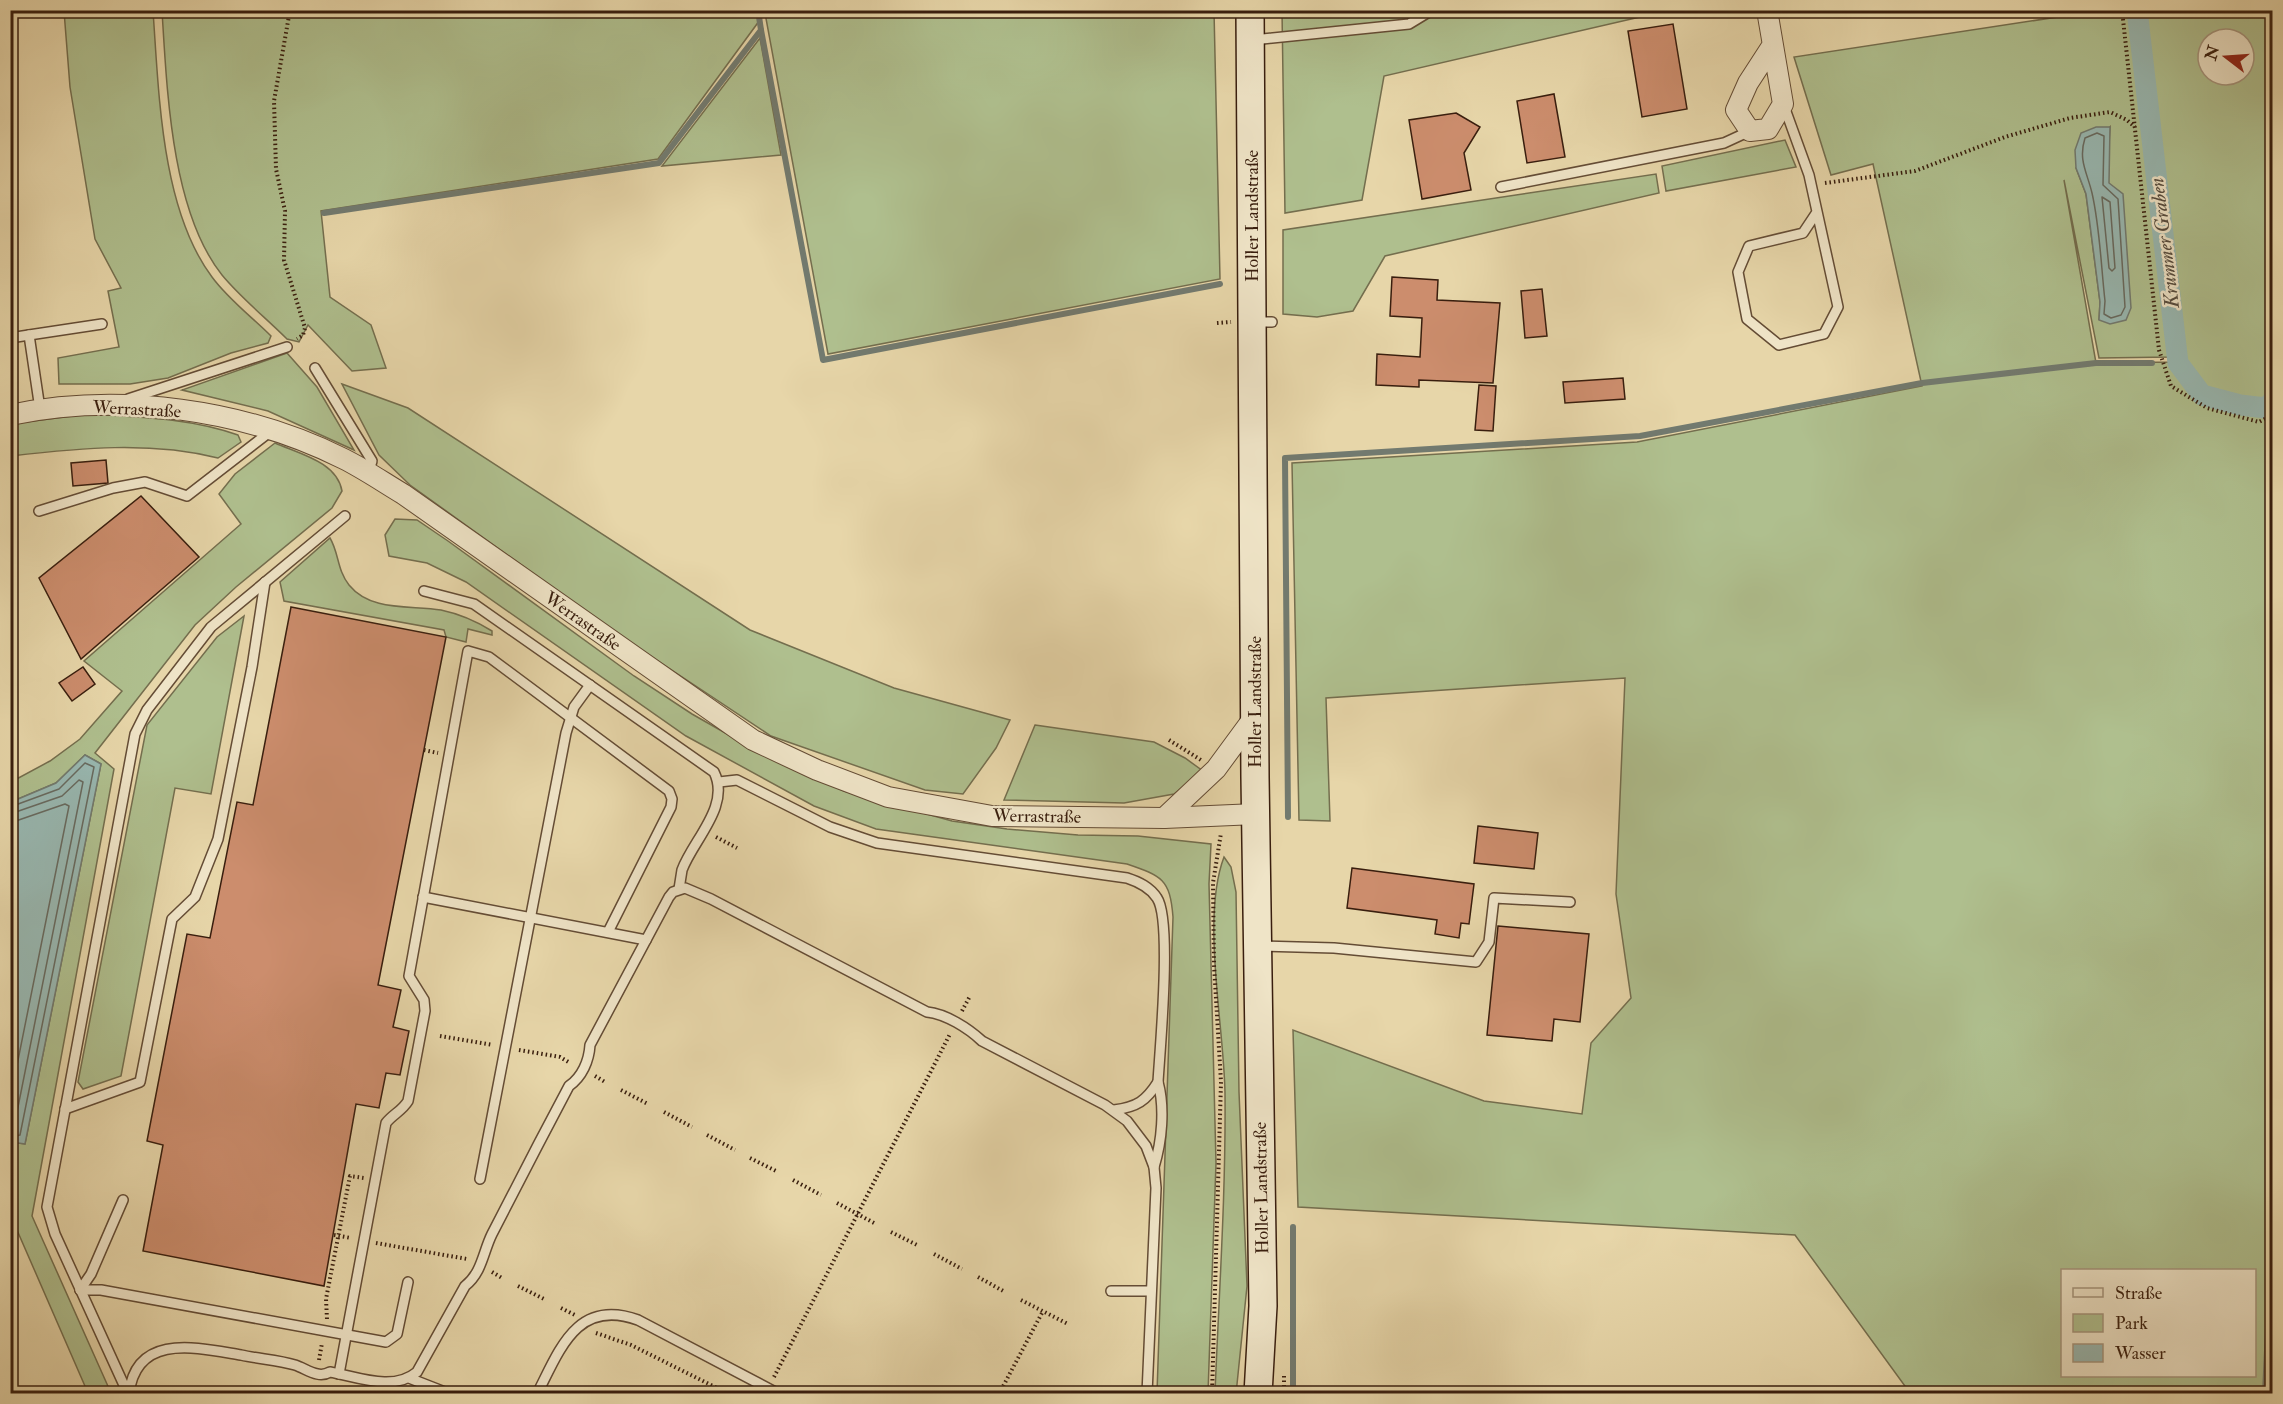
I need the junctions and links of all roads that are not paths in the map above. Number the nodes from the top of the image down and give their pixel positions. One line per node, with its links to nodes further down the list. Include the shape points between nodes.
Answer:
1 (1250, 10): 4 (main road, Holler Landstraße)
2 (1432, 10): 4 (lane, via 1409,24)
3 (1767, 10): 5 (street)
4 (1251, 41): 25 (main road, Holler Landstraße, via 1262,322)
5 (1772, 46): 6 (street); 7 (street, via 1748,83 1736,111)
6 (1783, 104): 7 (street, via 1768,129); 9 (lane, via 1809,175)
7 (1749, 131): 8 (lane, via 1724,143)
8 (1501, 187)
9 (1817, 212): 9 (lane, via 1838,308 1824,334 1779,345 1747,320 1738,272 1749,246 1803,233)
10 (102, 324): 11 (lane)
11 (29, 335): 12 (lane); 16 (lane)
12 (10, 338)
13 (287, 347): 15 (lane)
14 (315, 368): 19 (lane, via 372,461)
15 (112, 405): 16 (street, Werrastraße); 18 (street, Werrastraße, via 213,414)
16 (40, 409): 17 (street, Werrastraße)
17 (10, 415)
18 (273, 430): 19 (street, Werrastraße); 20 (lane, via 186,496 146,482)
19 (368, 473): 29 (street, Werrastraße, via 753,740 817,770 888,796 992,816)
20 (39, 511)
21 (345, 516): 22 (lane)
22 (265, 582): 38 (lane, via 212,627 139,722); 38 (lane, via 218,839 195,897 172,920 140,1082)
23 (424, 591): 24 (lane, via 474,604)
24 (590, 685): 26 (lane); 27 (lane, via 705,765)
25 (1255, 716): 28 (main road, Holler Landstraße); 29 (street, via 1216,769)
26 (571, 718): 31 (lane, via 489,657 468,651); 33 (lane); 34 (lane, via 669,791 672,799)
27 (719, 782): 30 (lane, via 716,805 682,870); 37 (lane, via 737,780 830,827 877,843 1118,876 1140,883 1158,899 1165,925)
28 (1256, 814): 29 (street, Werrastraße); 36 (main road, Holler Landstraße)
29 (1164, 818)
30 (680, 889): 35 (lane, via 669,897); 39 (lane, via 691,889 927,1012 936,1013)
31 (423, 897): 33 (lane); 47 (lane, via 409,976 424,1000 425,1011 408,1101 386,1123)
32 (1570, 902): 36 (lane, via 1494,897 1489,942 1476,962)
33 (530, 917): 34 (lane); 41 (lane)
34 (608, 932): 35 (lane)
35 (646, 940): 49 (lane, via 590,1045 583,1070 569,1086 494,1231 472,1281 465,1286 417,1372)
36 (1257, 945): 55 (main road, Holler Landstraße, via 1263,1306)
37 (1158, 1082): 39 (lane, via 1144,1102); 40 (lane, via 1162,1094 1160,1149)
38 (65, 1109): 44 (lane, via 47,1208)
39 (1114, 1110): 40 (lane, via 1137,1131)
40 (1154, 1167): 46 (lane)
41 (480, 1179)
42 (123, 1200): 44 (lane, via 91,1274)
43 (408, 1282): 47 (lane, via 399,1327 392,1339 379,1342)
44 (80, 1290): 47 (lane, via 101,1290); 50 (lane)
45 (1111, 1291): 46 (lane)
46 (1150, 1291): 54 (lane)
47 (346, 1335): 48 (lane)
48 (339, 1374): 49 (lane, via 392,1383); 50 (lane, via 179,1346 144,1361 130,1379)
49 (409, 1378): 51 (lane)
50 (128, 1394)
51 (450, 1394)
52 (537, 1394): 53 (lane, via 573,1331 596,1317 614,1314 638,1320)
53 (779, 1394)
54 (1146, 1394)
55 (1258, 1394)

